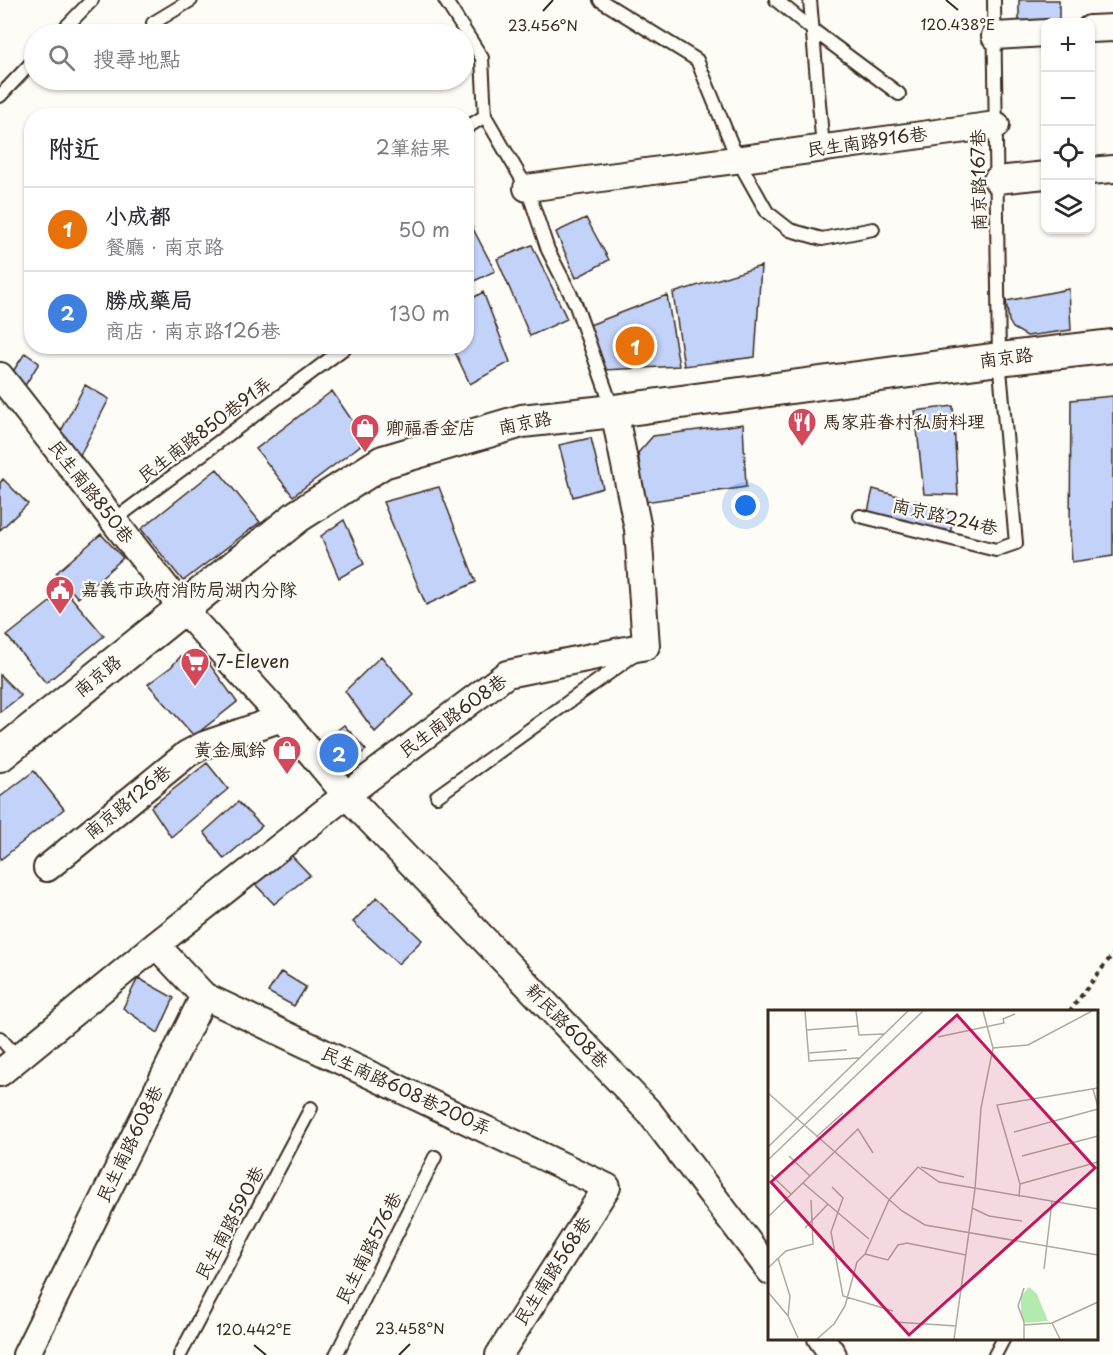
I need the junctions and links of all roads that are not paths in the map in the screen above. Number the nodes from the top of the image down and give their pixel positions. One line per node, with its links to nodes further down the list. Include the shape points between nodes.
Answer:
1 (92, 0): 9 (lane)
2 (191, 0): 8 (lane)
3 (445, 0): 10 (lane)
4 (600, 0): 24 (lane, via 698,60)
5 (776, 0): 13 (lane)
6 (810, 0): 13 (lane)
7 (994, 0): 15 (lane, 南京路167巷)
8 (153, 22)
9 (69, 24)
10 (460, 24)
11 (1113, 28): 12 (street)
12 (1095, 29)
13 (813, 30): 18 (lane); 23 (lane)
14 (1041, 33): 15 (street)
15 (995, 36): 22 (lane, 南京路167巷)
16 (474, 45): 20 (lane, via 482,58)
17 (24, 71): 19 (lane)
18 (899, 94)
19 (0, 96)
20 (486, 116): 21 (lane); 29 (lane)
21 (474, 123)
22 (996, 125): 23 (street, 民生南路916巷); 28 (lane, 南京路167巷)
23 (823, 148): 24 (street, 民生南路916巷)
24 (738, 159): 29 (street, 民生南路916巷); 30 (lane, via 767,212 790,230 822,239)
25 (1113, 169): 26 (street)
26 (1095, 171)
27 (1041, 176): 28 (street)
28 (997, 180): 33 (lane, 南京路167巷)
29 (527, 188): 35 (lane)
30 (873, 229)
31 (1113, 346): 33 (street, 南京路)
32 (336, 354): 37 (lane, 民生南路850巷91弄)
33 (999, 359): 35 (street, 南京路); 36 (lane, 南京路224巷, via 1016,543 996,550)
34 (0, 376): 37 (street, 民生南路850巷)
35 (614, 411): 38 (street, 南京路, via 522,421 384,462 298,516); 39 (street, via 638,530)
36 (860, 516)
37 (114, 520): 38 (street, 民生南路850巷)
38 (182, 608): 40 (street); 41 (street, 南京路)
39 (646, 646): 42 (street, 民生南路608巷, via 507,674); 43 (lane)
40 (282, 718): 42 (street); 44 (street, 南京路126巷, via 187,754)
41 (0, 755)
42 (346, 795): 45 (street, 民生南路608巷); 52 (street, 新民路608巷, via 650,1113)
43 (437, 796)
44 (46, 868)
45 (156, 945): 46 (street); 48 (street, 民生南路608巷)
46 (204, 996): 51 (street, 民生南路608巷200弄); 55 (street, 民生南路608巷)
47 (0, 1038): 48 (lane)
48 (9, 1066)
49 (311, 1107): 56 (lane, 民生南路590巷)
50 (435, 1157): 57 (lane, 民生南路576巷)
51 (607, 1187): 58 (street, 民生南路568巷)
52 (768, 1268)
53 (822, 1340): 59 (street)
54 (1003, 1340): 60 (lane)
55 (26, 1355)
56 (180, 1355)
57 (336, 1355)
58 (500, 1355)
59 (833, 1355)
60 (995, 1355)

